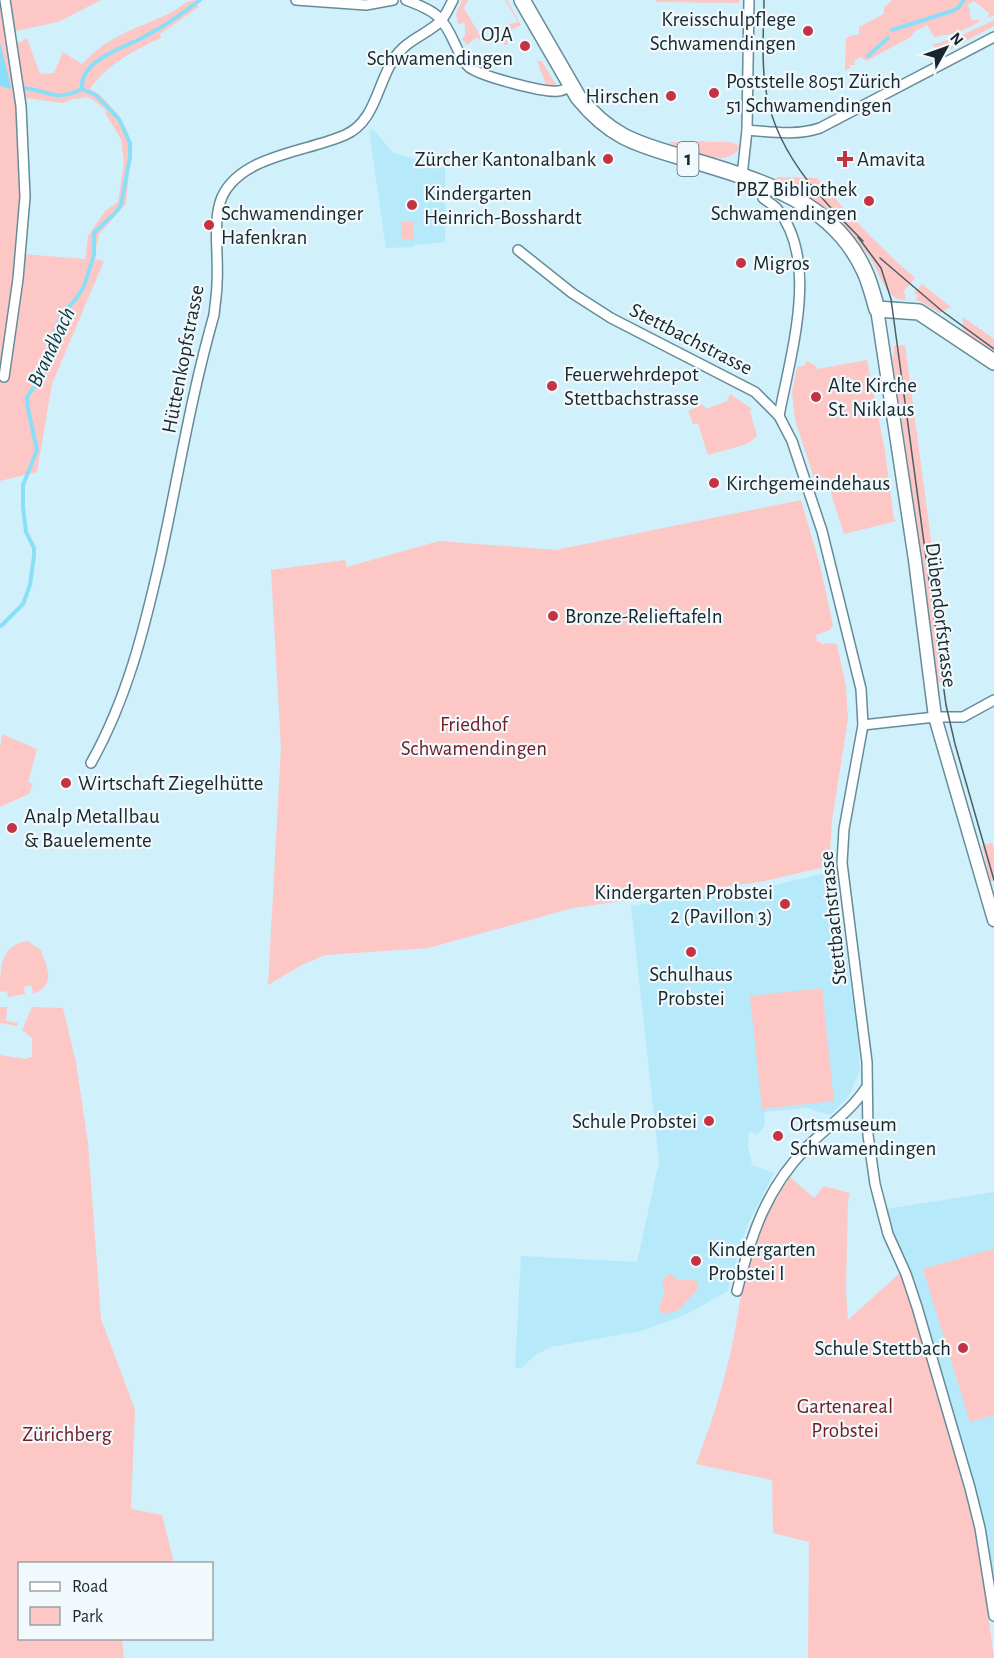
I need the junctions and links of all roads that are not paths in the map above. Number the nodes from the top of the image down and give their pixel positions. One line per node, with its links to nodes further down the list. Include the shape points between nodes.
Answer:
1 (5, 0): 17 (street, via 21,106 25,197)
2 (296, 0): 3 (street, via 366,5)
3 (393, 0)
4 (406, 0): 8 (street, via 432,10)
5 (453, 0): 8 (street, Hüttenkopfstrasse)
6 (522, 0): 10 (main road, 1)
7 (748, 0): 11 (street)
8 (441, 20): 10 (street, via 463,60 479,74 556,92); 22 (street, Hüttenkopfstrasse, via 397,54 360,125 346,134 253,165 234,179 223,194 214,315 149,610 130,676)
9 (994, 37): 11 (street, via 809,132)
10 (571, 86): 12 (main road, 1, via 587,108 626,139)
11 (747, 130): 12 (street)
12 (742, 176): 15 (main road, 1, via 790,194 826,218 860,261)
13 (763, 198): 18 (street, via 782,217 795,242 799,264 798,318)
14 (518, 250): 18 (street, Stettbachstrasse, via 611,318 755,393)
15 (877, 309): 16 (main road, via 919,312); 20 (street, Dübendorfstrasse)
16 (994, 362)
17 (4, 377)
18 (779, 416): 21 (street, Stettbachstrasse, via 792,441 822,531 861,689)
19 (994, 700): 20 (street, via 963,717)
20 (935, 717): 21 (street); 23 (street, Dübendorfstrasse)
21 (862, 725): 24 (street, Stettbachstrasse, via 842,863 867,1062)
22 (92, 763)
23 (994, 920)
24 (866, 1088): 25 (street, via 806,1148 780,1181 749,1243); 26 (street, Stettbachstrasse, via 870,1152 882,1216 917,1307 970,1488)
25 (737, 1291)
26 (994, 1616)

